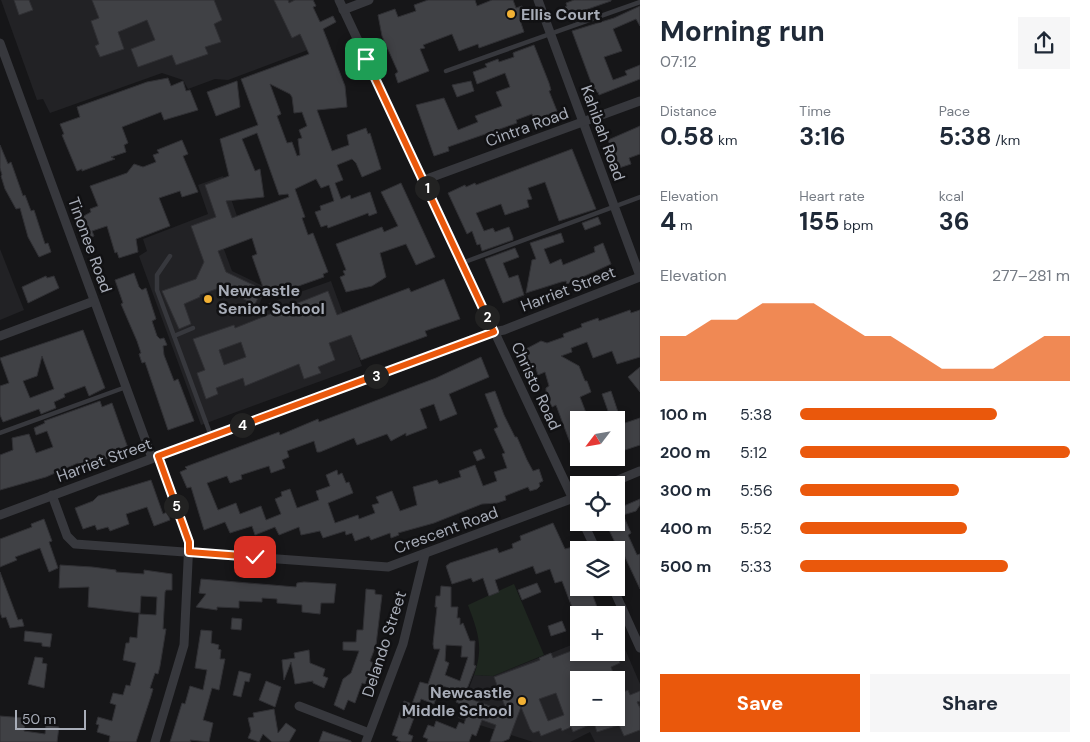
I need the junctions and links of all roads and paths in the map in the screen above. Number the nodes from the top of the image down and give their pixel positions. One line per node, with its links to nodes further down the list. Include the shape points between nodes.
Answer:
1 (339, 0): 5 (street, Christo Road)
2 (369, 0): 5 (street)
3 (538, 0): 6 (street, Kahibah Road)
4 (640, 2): 6 (lane)
5 (343, 10): 11 (street, Christo Road)
6 (550, 34): 8 (lane); 10 (street, Kahibah Road)
7 (0, 43): 17 (street, Tinonee Road)
8 (446, 72)
9 (640, 101): 10 (street, Cintra Road)
10 (584, 122): 11 (street, Cintra Road); 13 (street, Kahibah Road)
11 (424, 180): 15 (street, Christo Road)
12 (640, 197): 13 (lane)
13 (614, 206): 15 (lane); 16 (street, Kahibah Road)
14 (170, 256): 21 (lane, via 157,276 157,290)
15 (462, 263): 19 (street, Christo Road)
16 (640, 276): 19 (street, Harriet Street)
17 (94, 301): 20 (street); 22 (street, Tinonee Road)
18 (193, 328): 21 (lane)
19 (494, 332): 24 (street, Harriet Street); 28 (street, Christo Road)
20 (0, 336)
21 (174, 336): 24 (lane)
22 (126, 387): 23 (lane); 25 (street, Tinonee Road)
23 (0, 433)
24 (211, 437): 25 (street, Harriet Street)
25 (155, 457): 29 (street, Harriet Street); 32 (street, Tinonee Road, via 189,542)
26 (640, 471): 27 (street)
27 (625, 477)
28 (570, 485)
29 (52, 495): 31 (street, Harriet Street); 32 (street, Crescent Road, via 67,536 75,544)
30 (570, 499): 33 (street, Crescent Road)
31 (0, 515)
32 (189, 552): 33 (street, Crescent Road, via 388,567); 39 (street, Tinonee Road, via 184,645)
33 (425, 554): 38 (street, Delando Street, via 403,644)
34 (617, 596): 35 (street)
35 (637, 633): 36 (street)
36 (640, 648)
37 (299, 706): 38 (street)
38 (369, 733): 40 (street, Delando Street)
39 (155, 742)
40 (366, 742)

